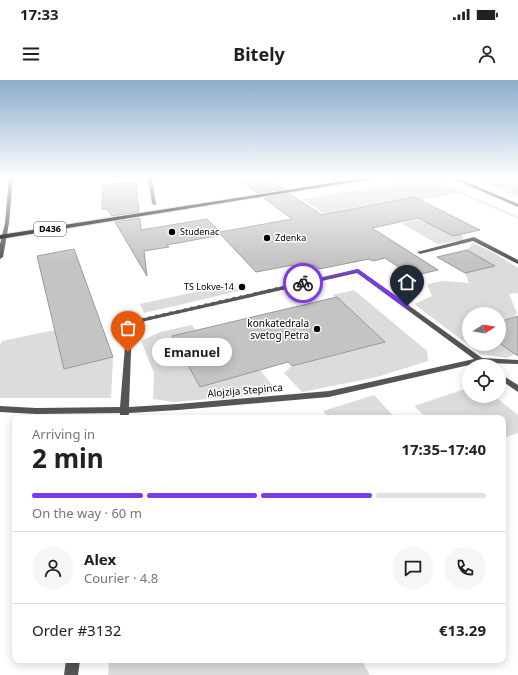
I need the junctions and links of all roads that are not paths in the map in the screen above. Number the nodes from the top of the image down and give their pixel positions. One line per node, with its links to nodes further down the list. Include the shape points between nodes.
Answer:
1 (7, 206): 3 (street)
2 (196, 206): 3 (main road, D436)
3 (2, 236): 5 (street)
4 (420, 252): 6 (street, via 474,239)
5 (0, 257)
6 (518, 262)
7 (479, 359): 14 (street, via 358,270 129,323)
8 (506, 361): 9 (street, Alojzija Stepinca)
9 (518, 362)
10 (462, 364): 14 (street, Alojzija Stepinca, via 329,394)
11 (506, 380): 12 (street)
12 (518, 389)
13 (0, 410): 14 (street, Alojzija Stepinca)
14 (124, 414)
15 (72, 663): 16 (street)
16 (71, 675)

